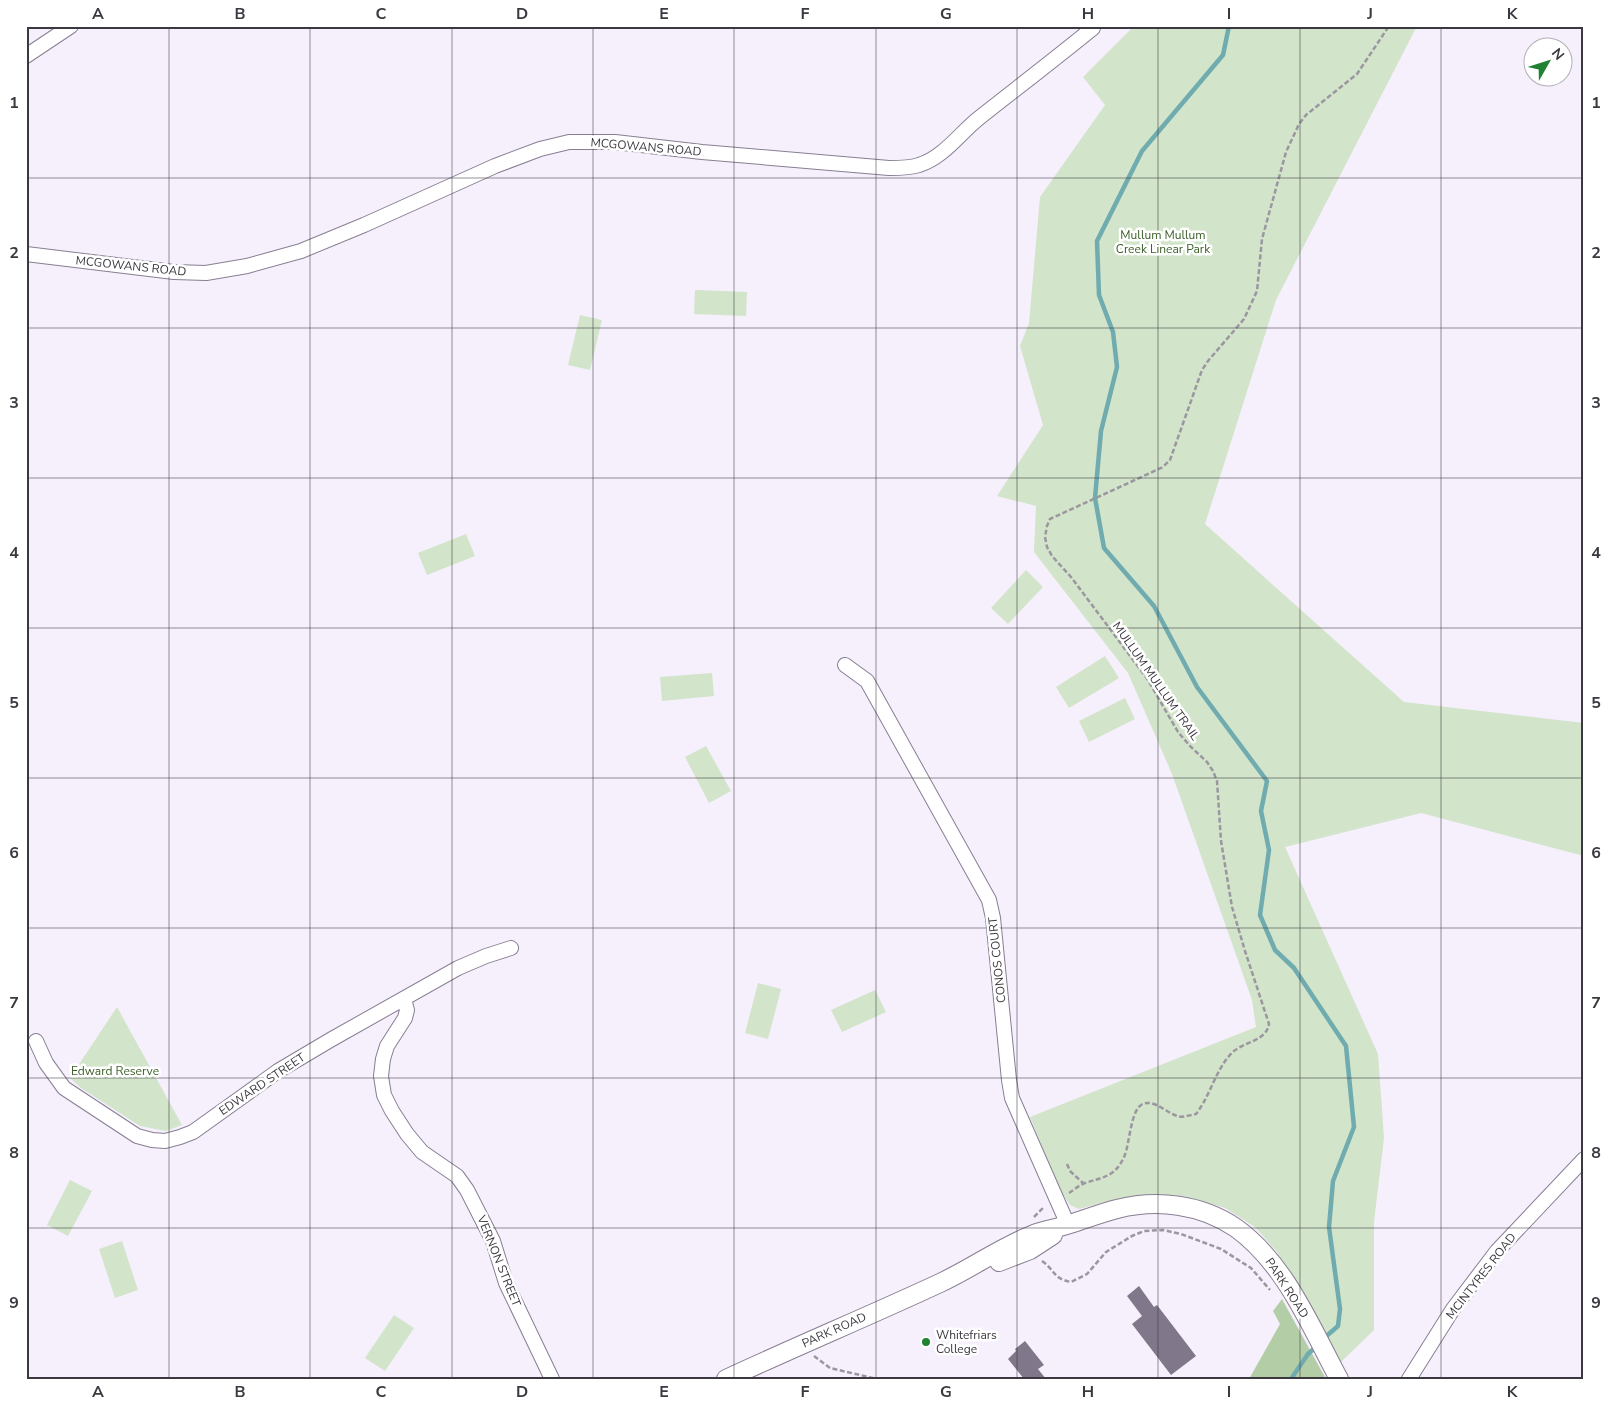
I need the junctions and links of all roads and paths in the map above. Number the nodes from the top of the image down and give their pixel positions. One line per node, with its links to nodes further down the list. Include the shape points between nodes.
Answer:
1 (71, 26): 4 (street)
2 (1389, 26): 12 (path, MULLUM MULLUM TRAIL, via 1357,74 1317,105 1299,124 1286,152 1262,239 1257,291 1251,307 1202,370 1170,460 1163,467 1050,519 1047,526 1047,547 1052,556 1148,680 1178,732 1208,762 1217,781 1232,907 1269,1024 1262,1036 1228,1057 1196,1114 1179,1117 1151,1103 1137,1108 1128,1146 1118,1166 1106,1177)
3 (1093, 28): 5 (street, MCGOWANS ROAD, via 980,117 946,148 920,165 889,168 615,142 569,142 495,166 301,251 247,266 206,273 174,272)
4 (26, 56)
5 (26, 254)
6 (845, 665): 13 (street, CONOS COURT, via 867,681 989,900 994,918 1012,1098)
7 (511, 948): 8 (street, EDWARD STREET, via 458,968)
8 (404, 999): 9 (street, EDWARD STREET, via 278,1071 193,1132 165,1141 137,1136 64,1088 46,1063); 18 (street, VERNON STREET, via 405,1018 387,1046 383,1059 384,1094 407,1134 422,1152 457,1176 467,1190 493,1241 506,1283)
9 (36, 1041)
10 (1584, 1159): 22 (street, MCINTYRES ROAD, via 1497,1251 1452,1309)
11 (1067, 1164): 12 (path)
12 (1083, 1183): 13 (path, MULLUM MULLUM TRAIL)
13 (1057, 1200): 14 (street, CONOS COURT); 15 (path, MULLUM MULLUM TRAIL, via 1045,1206 1021,1229)
14 (1068, 1225): 15 (street, PARK ROAD); 21 (street, PARK ROAD, via 1138,1205 1186,1206 1214,1215 1253,1241 1272,1261)
15 (1028, 1244): 16 (path, via 1035,1258 1057,1277 1072,1282 1087,1274 1106,1252 1132,1236 1163,1230 1221,1249 1251,1268); 17 (street, PARK ROAD)
16 (1272, 1291)
17 (800, 1345): 19 (street, PARK ROAD); 20 (path, via 830,1368)
18 (552, 1379)
19 (726, 1379)
20 (877, 1379)
21 (1339, 1379)
22 (1409, 1379)

